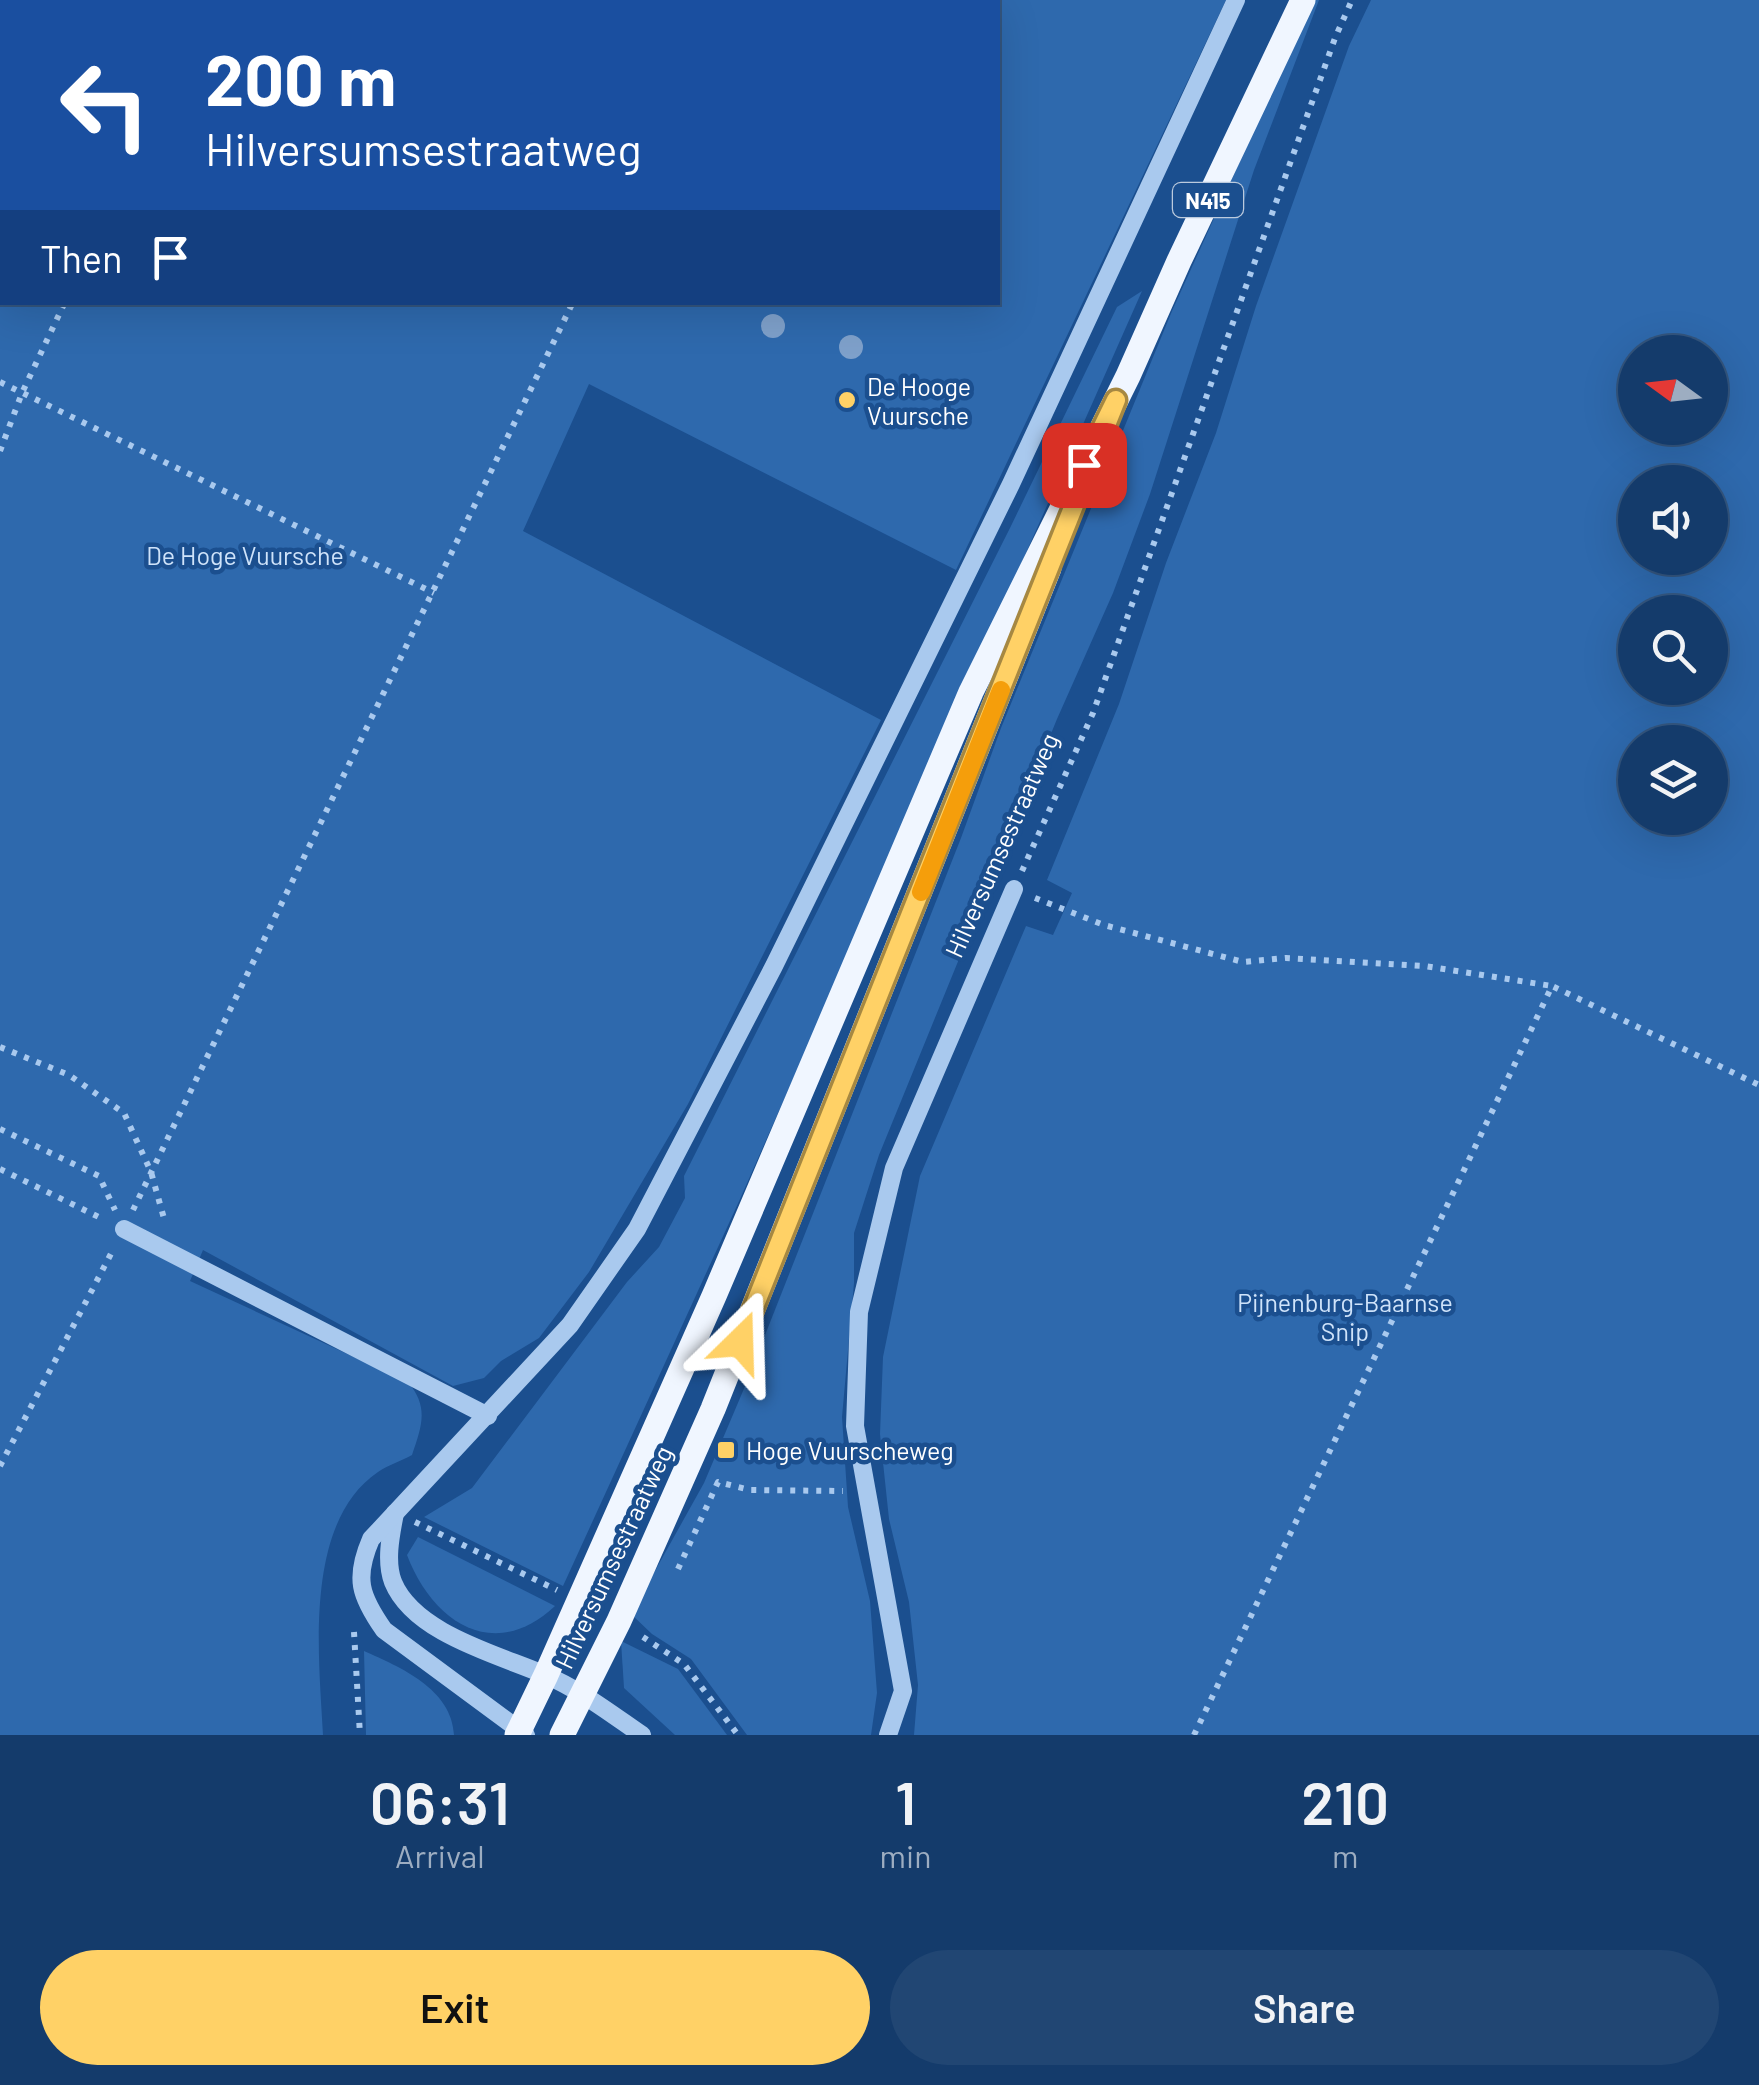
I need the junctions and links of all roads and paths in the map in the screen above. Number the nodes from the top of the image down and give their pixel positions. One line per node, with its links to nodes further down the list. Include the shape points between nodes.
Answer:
1 (1236, 0): 20 (street, via 1003,502 646,1211 570,1325)
2 (1302, 0): 8 (main road, Hilversumsestraatweg / N415)
3 (1352, 0): 11 (path, Hilversumsestraatweg, via 1093,713)
4 (65, 305): 7 (path)
5 (572, 305): 10 (path)
6 (0, 382): 7 (path)
7 (22, 392): 9 (path); 10 (path)
8 (1116, 400): 28 (main road, Hilversumsestraatweg / N415, via 971,692); 29 (main road, Hilversumsestraatweg / N415, via 713,1409)
9 (0, 451)
10 (434, 592): 17 (path)
11 (1014, 889): 12 (path, via 1104,925 1243,962 1425,966); 22 (street, Hilversumsestraatweg, via 894,1168 859,1312 855,1426)
12 (1552, 986): 14 (path); 35 (path)
13 (0, 1047): 17 (path, via 69,1075 124,1113)
14 (1759, 1085)
15 (0, 1129): 18 (path, via 99,1176)
16 (0, 1169): 18 (path)
17 (152, 1172): 18 (path); 19 (path)
18 (124, 1229): 19 (street); 21 (path)
19 (174, 1255): 20 (street)
20 (488, 1416): 23 (street)
21 (0, 1466)
22 (868, 1491): 25 (path, via 750,1490 718,1482); 34 (street, Hilversumsestraatweg, via 903,1692)
23 (396, 1512): 24 (street, via 371,1539); 28 (street, Hilversumsestraatweg, via 392,1580 407,1604 438,1628)
24 (361, 1586): 30 (street, Hilversumsestraatweg, via 384,1630); 31 (path, via 352,1643)
25 (670, 1586)
26 (654, 1621): 27 (path)
27 (646, 1638)
28 (546, 1675): 29 (street); 30 (main road, Hilversumsestraatweg / N415)
29 (583, 1694): 32 (main road, Hilversumsestraatweg / N415); 33 (street)
30 (521, 1734)
31 (360, 1735)
32 (562, 1735)
33 (642, 1735)
34 (888, 1735)
35 (1194, 1735)

